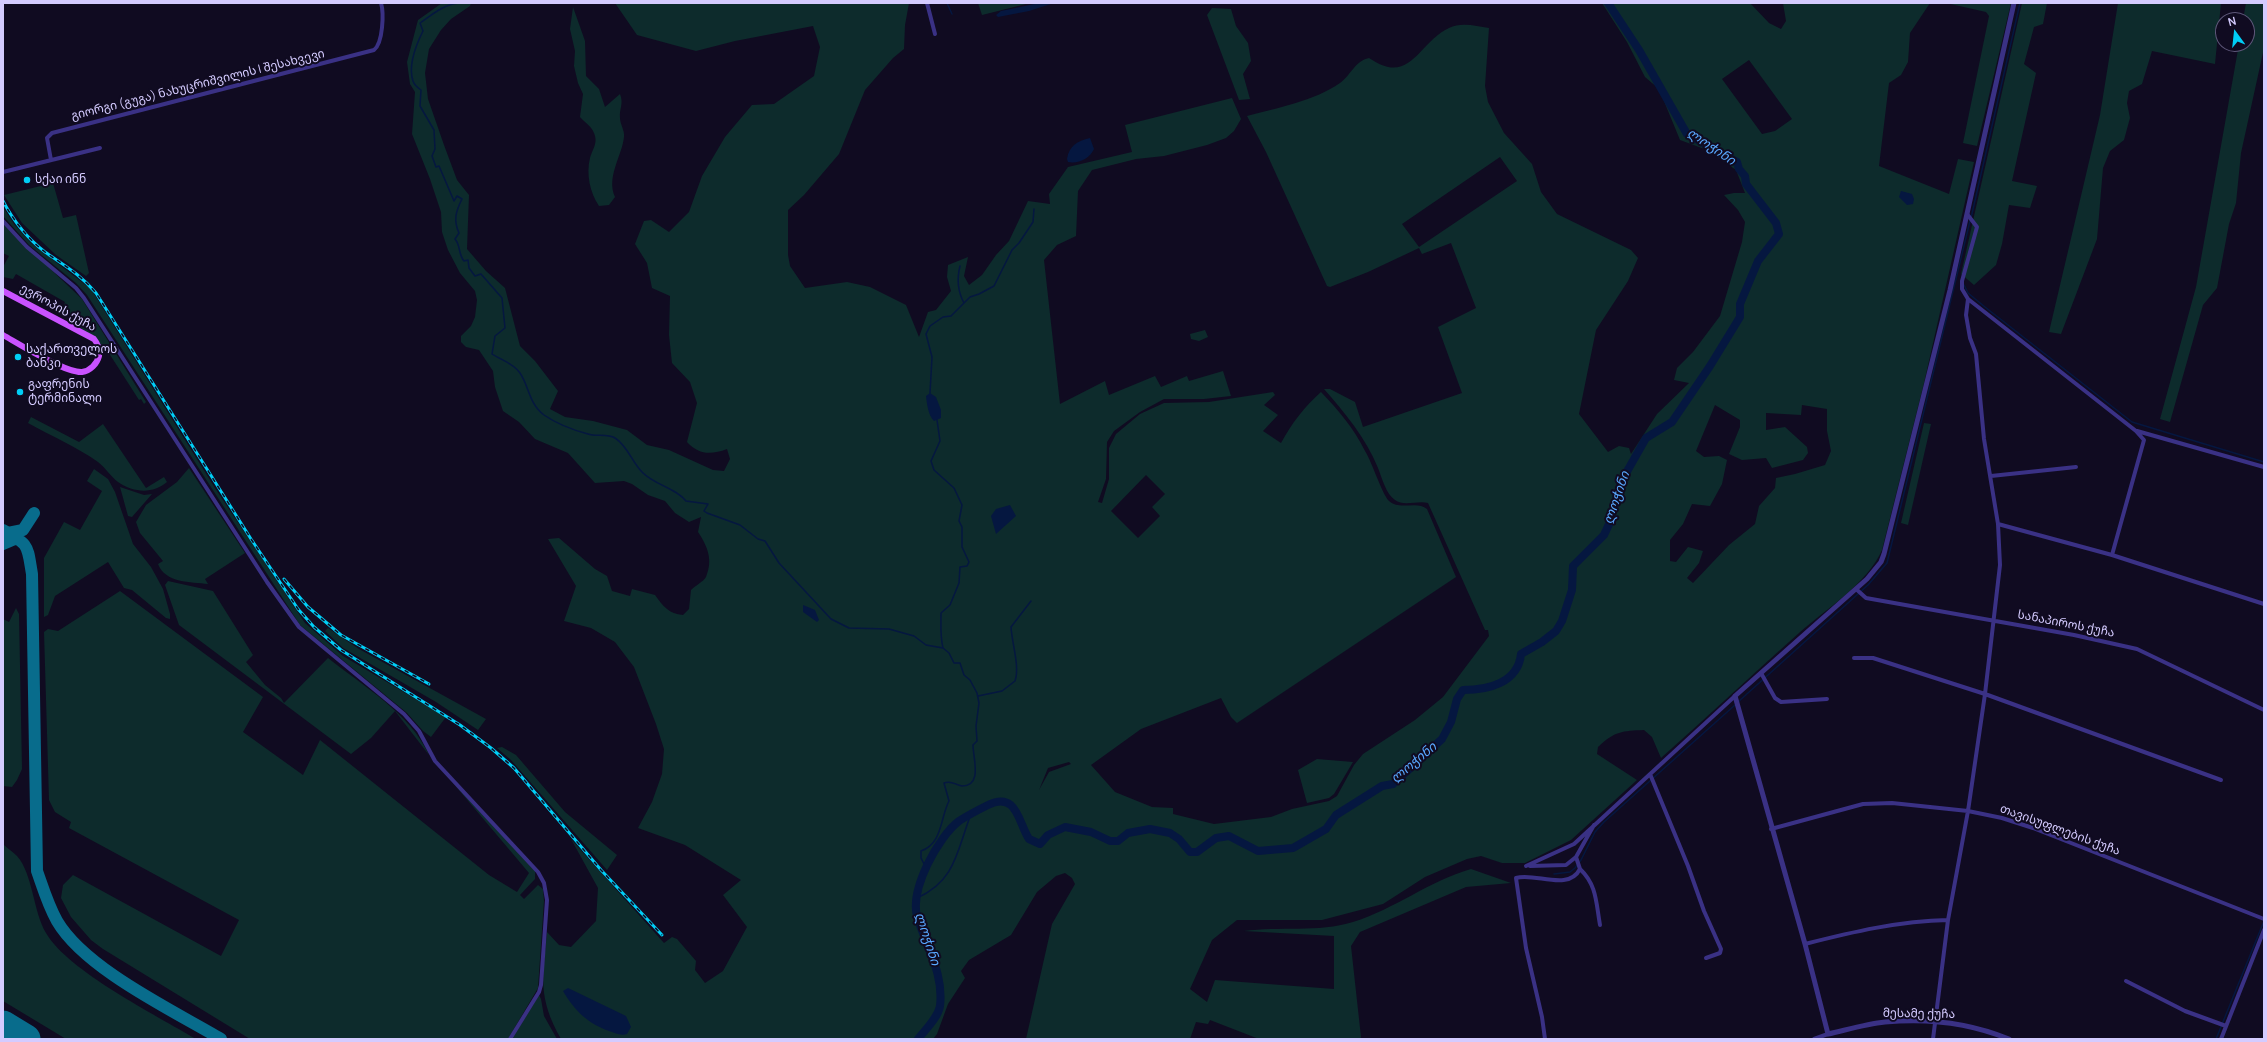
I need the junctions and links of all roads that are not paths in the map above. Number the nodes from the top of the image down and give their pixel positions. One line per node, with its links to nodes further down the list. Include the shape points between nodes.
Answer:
1 (381, 3): 6 (street, გიორგი (გუგა) ნახუცრიშვილის I შესახვევი, via 382,22 377,48 52,133 47,138)
2 (927, 3): 4 (street)
3 (2014, 3): 8 (street)
4 (935, 34)
5 (100, 148): 6 (street)
6 (50, 160): 7 (street)
7 (3, 172)
8 (1969, 218): 11 (street, via 1977,227 1962,282 1962,289); 19 (street, via 1884,554 1875,570)
9 (3, 221): 45 (street, via 27,247 76,288 84,298 299,627 404,714 419,731 435,761 538,872 544,883 547,900 541,985)
10 (3, 291): 12 (main road, ევროპის ქუჩა, via 94,339 98,344 99,354 94,365 79,372 51,361)
11 (1968, 299): 13 (street); 16 (street, via 1966,315 1976,354 1984,439)
12 (3, 335)
13 (2136, 431): 15 (street); 18 (street, via 2144,440)
14 (2076, 467): 16 (street)
15 (2264, 467)
16 (1991, 476): 17 (street)
17 (1998, 524): 18 (street); 21 (street, via 2000,565)
18 (2112, 556): 20 (street)
19 (1856, 589): 21 (street, სანაპიროს ქუჩა, via 1866,598); 23 (street)
20 (2264, 604)
21 (1995, 620): 24 (street); 27 (street, სანაპიროს ქუჩა, via 2137,649)
22 (1854, 658): 24 (street, via 1873,658)
23 (1761, 673): 25 (street); 26 (street, via 1775,698 1781,702)
24 (1985, 694): 29 (street); 30 (street)
25 (1735, 696): 28 (street); 32 (street)
26 (1827, 700)
27 (2264, 710)
28 (1650, 774): 31 (street); 40 (street, via 1721,949 1720,953)
29 (2221, 780)
30 (1968, 811): 32 (street, თავისუფლების ქუჩა, via 1913,804 1863,804); 35 (street, თავისუფლების ქუჩა, via 2032,828); 36 (street)
31 (1594, 826): 33 (street); 33 (street, via 1574,844 1526,866 1566,864)
32 (1771, 829): 39 (street)
33 (1576, 857): 34 (street)
34 (1580, 869): 37 (street, via 1590,878 1593,886); 46 (street, via 1575,876 1562,880 1527,876 1516,878 1526,948)
35 (2264, 919)
36 (1948, 920): 39 (street, via 1912,921); 42 (street)
37 (1600, 925)
38 (2264, 930): 43 (street)
39 (1805, 944): 44 (street)
40 (1706, 958)
41 (2126, 981): 43 (street, via 2185,1011)
42 (1936, 1022): 44 (street, მესამე ქუჩა, via 1884,1022); 48 (street); 49 (street, მესამე ქუჩა, via 1986,1029)
43 (2226, 1026): 50 (street)
44 (1828, 1034): 47 (street)
45 (510, 1039)
46 (1545, 1039)
47 (1814, 1039)
48 (1933, 1039)
49 (2009, 1039)
50 (2221, 1039)

